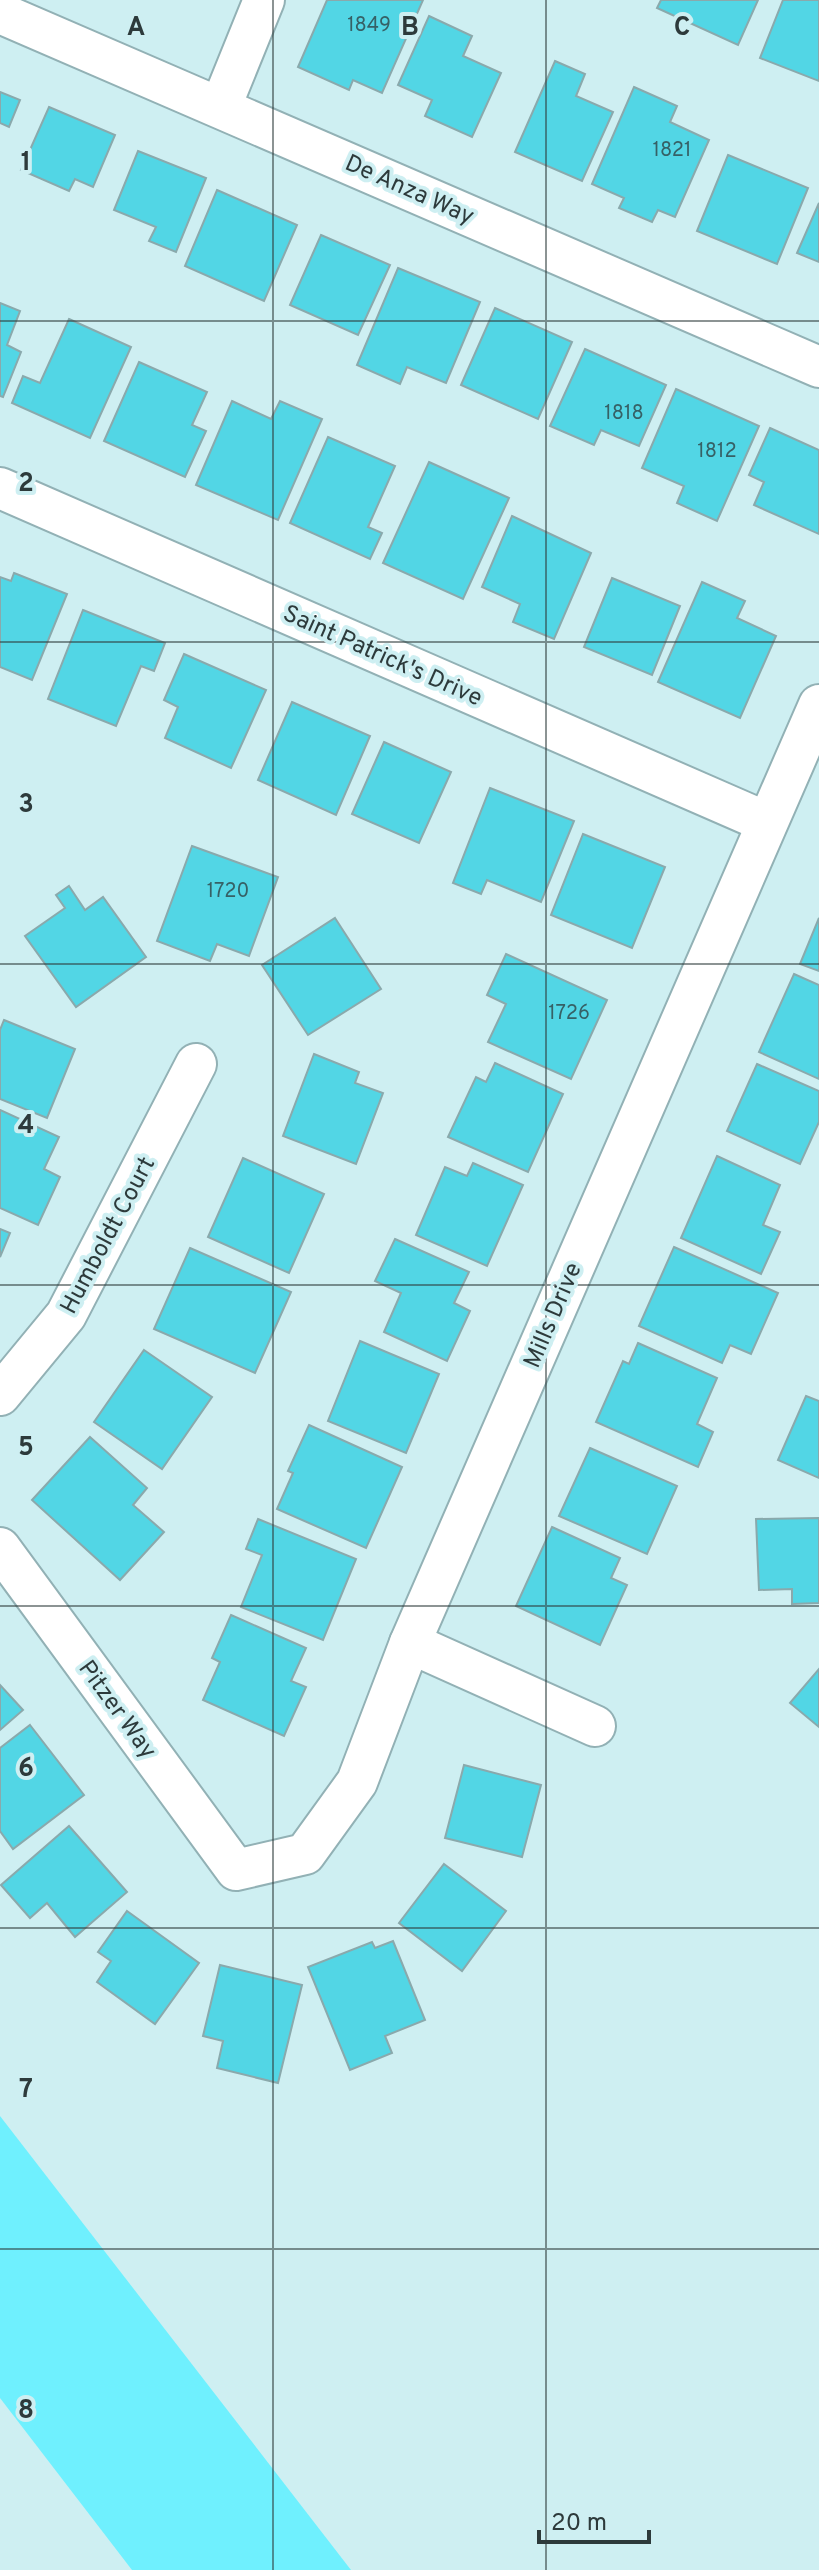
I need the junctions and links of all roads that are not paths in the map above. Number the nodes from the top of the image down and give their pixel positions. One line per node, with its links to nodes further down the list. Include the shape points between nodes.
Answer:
1 (264, 0): 3 (street)
2 (0, 13): 3 (street, De Anza Way)
3 (221, 106): 4 (street, De Anza Way)
4 (819, 367)
5 (0, 488): 7 (street, Saint Patrick's Drive)
6 (819, 705): 7 (street, Mills Drive)
7 (766, 822): 11 (street, Mills Drive)
8 (196, 1064): 9 (street, Humboldt Court, via 66,1315)
9 (0, 1395)
10 (0, 1548): 13 (street, Pitzer Way)
11 (410, 1643): 12 (street); 13 (street, Mills Drive, via 357,1782 305,1854)
12 (595, 1726)
13 (236, 1870)

